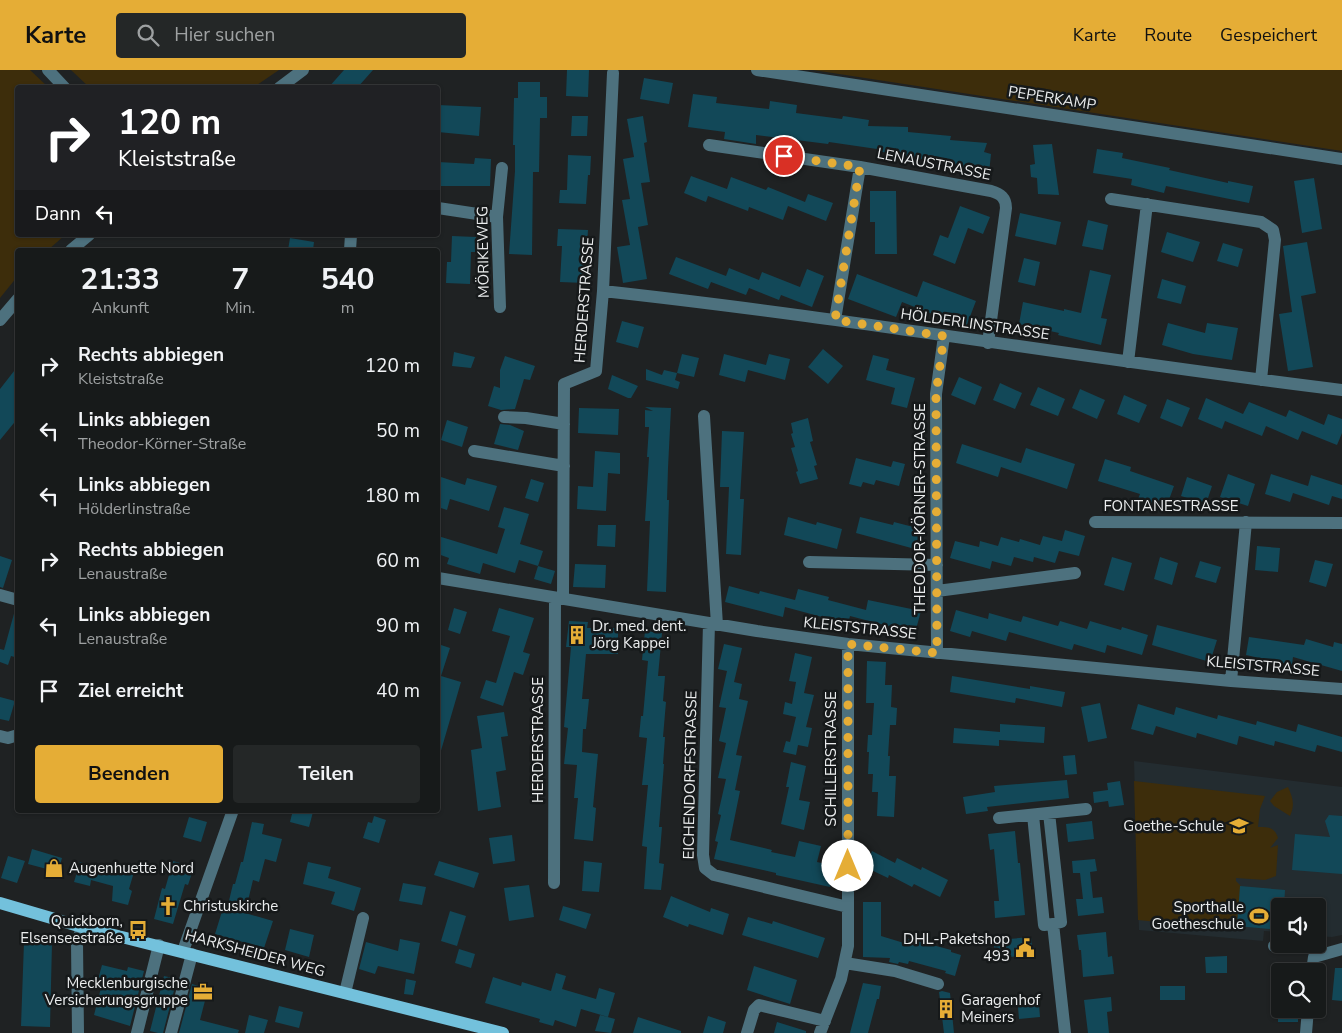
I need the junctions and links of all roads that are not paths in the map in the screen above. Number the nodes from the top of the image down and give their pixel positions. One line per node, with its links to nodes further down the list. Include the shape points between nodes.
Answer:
1 (48, 70): 5 (street)
2 (303, 70): 6 (street)
3 (757, 70): 8 (street, PEPERKAMP)
4 (613, 73): 17 (street, HERDERSTRASSE)
5 (62, 85)
6 (289, 85)
7 (709, 145): 9 (street, LENAUSTRASSE)
8 (1342, 159)
9 (860, 167): 21 (street, LENAUSTRASSE); 23 (street, LENAUSTRASSE, via 991,191 1005,199)
10 (502, 168): 14 (street, MÖRIKEWEG)
11 (1111, 199): 12 (street)
12 (1147, 204): 24 (street); 25 (street, via 1266,223 1273,230 1275,240)
13 (440, 208): 14 (street)
14 (497, 217): 19 (street, MÖRIKEWEG)
15 (87, 237): 16 (street)
16 (73, 248)
17 (603, 291): 21 (street, HÖLDERLINSTRASSE, via 730,304); 29 (street, HERDERSTRASSE, via 596,371 564,384)
18 (15, 302): 20 (street)
19 (500, 307)
20 (0, 320)
21 (835, 320): 22 (street, HÖLDERLINSTRASSE)
22 (944, 336): 23 (street, HÖLDERLINSTRASSE); 36 (street, THEODOR-KÖRNER-STRASSE, via 936,386)
23 (988, 343): 24 (street, HÖLDERLINSTRASSE)
24 (1128, 362): 25 (street, HÖLDERLINSTRASSE)
25 (1261, 380): 26 (street, HÖLDERLINSTRASSE)
26 (1342, 389)
27 (704, 416): 43 (street, EICHENDORFFSTRASSE)
28 (504, 417): 29 (street)
29 (564, 424): 31 (street, HERDERSTRASSE)
30 (474, 452): 31 (street)
31 (564, 466): 41 (street, HERDERSTRASSE)
32 (1096, 522): 33 (street, FONTANESTRASSE)
33 (1246, 522): 34 (street, FONTANESTRASSE); 46 (street, FONTANESTRASSE)
34 (1342, 523)
35 (809, 562): 36 (street)
36 (937, 565): 39 (street, THEODOR-KÖRNER-STRASSE)
37 (1075, 573): 39 (street)
38 (440, 578): 41 (street, KLEISTSTRASSE)
39 (937, 591): 45 (street, THEODOR-KÖRNER-STRASSE)
40 (0, 595): 42 (street)
41 (559, 598): 43 (street, KLEISTSTRASSE); 55 (street, HERDERSTRASSE)
42 (15, 599)
43 (713, 624): 44 (street, KLEISTSTRASSE); 57 (street, EICHENDORFFSTRASSE, via 705,868 714,875)
44 (848, 644): 45 (street, KLEISTSTRASSE); 57 (street, SCHILLERSTRASSE)
45 (937, 653): 46 (street, KLEISTSTRASSE)
46 (1231, 680): 47 (street, KLEISTSTRASSE)
47 (1342, 689)
48 (0, 736): 49 (street)
49 (15, 737)
50 (1086, 809): 52 (street)
51 (232, 813): 63 (street)
52 (1049, 813): 53 (street); 59 (street, via 1061,922)
53 (1033, 814): 54 (street); 59 (street, via 1044,925)
54 (998, 818)
55 (554, 883)
56 (0, 903): 60 (main road, HARKSHEIDER WEG)
57 (848, 907): 66 (street, SCHILLERSTRASSE)
58 (362, 918): 68 (street)
59 (1053, 924): 76 (street)
60 (82, 927): 61 (main road, HARKSHEIDER WEG); 71 (street, via 77,943)
61 (159, 946): 63 (main road, HARKSHEIDER WEG); 72 (street)
62 (1342, 949): 64 (street)
63 (188, 953): 68 (main road, HARKSHEIDER WEG); 73 (street)
64 (1323, 954): 65 (street, via 1314,956)
65 (1313, 963)
66 (845, 964): 67 (street, via 895,971); 70 (street, SCHILLERSTRASSE)
67 (938, 984)
68 (345, 993): 74 (main road, HARKSHEIDER WEG)
69 (1307, 1018): 77 (street)
70 (822, 1027): 75 (street, via 759,1004)
71 (78, 1033)
72 (137, 1033)
73 (171, 1033)
74 (503, 1033)
75 (747, 1033)
76 (1065, 1033)
77 (1306, 1033)

